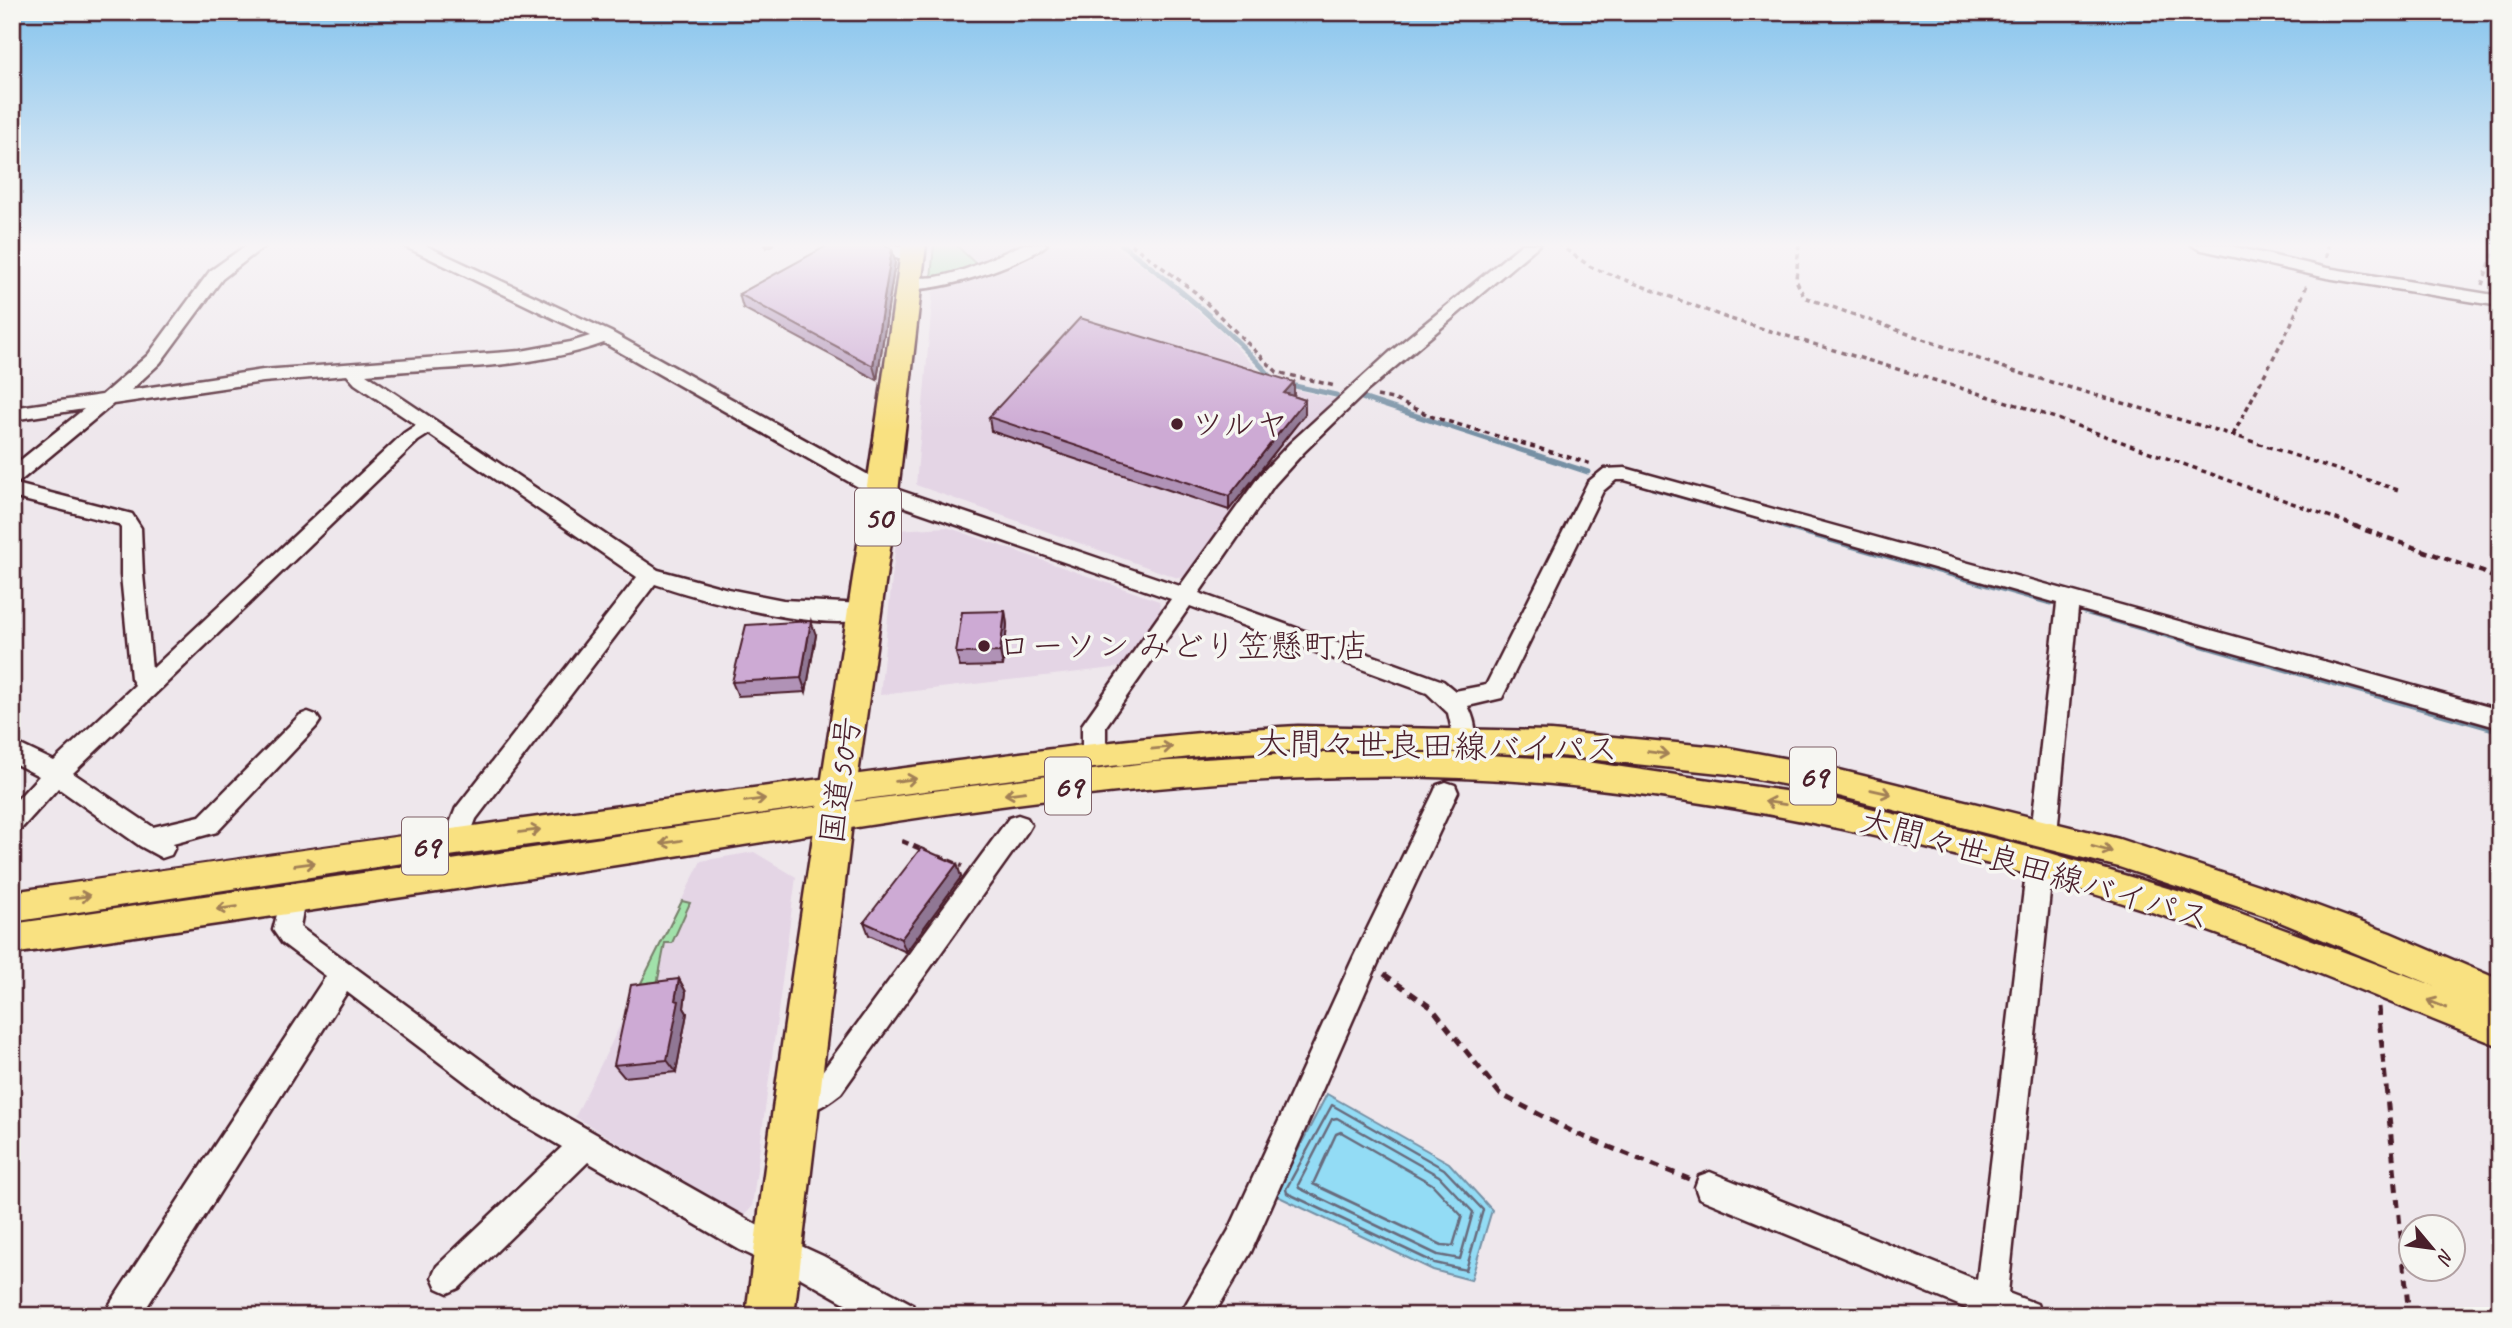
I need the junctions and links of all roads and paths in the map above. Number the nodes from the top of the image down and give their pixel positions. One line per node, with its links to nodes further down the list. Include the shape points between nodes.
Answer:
1 (193, 306): 12 (street, via 154,359)
2 (541, 306): 9 (street)
3 (905, 306): 20 (highway, 国道50号 / 50)
4 (1210, 306): 11 (path, via 1277,372)
5 (1458, 306): 11 (street)
6 (1695, 306): 22 (path, via 2027,408)
7 (1827, 306): 15 (path, via 2013,371)
8 (2298, 306): 15 (path)
9 (605, 336): 10 (street, via 532,355); 20 (street)
10 (356, 370): 12 (street, via 223,380); 14 (street, via 362,380)
11 (1356, 392): 16 (path, via 1393,399 1433,417); 23 (street, via 1296,447 1268,480)
12 (109, 400): 13 (street); 17 (street)
13 (12, 414)
14 (429, 425): 21 (street); 26 (street)
15 (2233, 435): 19 (path)
16 (1625, 474): 24 (street); 27 (street, via 1611,474 1595,487 1494,692)
17 (12, 477)
18 (12, 490): 26 (street, via 125,519 131,528 142,678)
19 (2401, 491)
20 (883, 492): 23 (street); 25 (highway, 国道50号 / 50)
21 (650, 575): 25 (street, via 717,595 809,610); 38 (street, via 465,815)
22 (2500, 581)
23 (1185, 596): 27 (street, via 1435,687); 32 (street, via 1094,724)
24 (2068, 599): 28 (street); 40 (street)
25 (864, 612): 35 (highway, 国道50号 / 50)
26 (153, 682): 33 (street)
27 (1452, 700): 30 (street, via 1461,712)
28 (2500, 719)
29 (308, 721): 33 (street, via 208,825 156,843)
30 (1464, 741): 32 (main road, 大間々世良田線バイパス / 69, one-way to 30, via 1298,738); 40 (main road, 大間々世良田線バイパス / 69, one-way to 40, via 1551,743 1729,761 1815,777)
31 (12, 750): 33 (street)
32 (1094, 756): 35 (main road, 大間々世良田線バイパス / 69, one-way to 32)
33 (56, 774): 36 (street)
34 (1446, 792): 47 (street)
35 (837, 803): 38 (main road, 大間々世良田線バイパス / 69, one-way to 35); 40 (main road, 大間々世良田線バイパス / 69, one-way to 35, via 1825,810 1581,774 1461,766 1303,766); 44 (main road, 大間々世良田線バイパス / 69, one-way to 44); 52 (highway, 国道50号 / 50)
36 (12, 822)
37 (1018, 825): 43 (street)
38 (456, 841): 45 (main road, 大間々世良田線バイパス / 69, one-way to 38)
39 (902, 841): 41 (path)
40 (2042, 849): 49 (main road, 大間々世良田線バイパス / 69); 50 (main road, 大間々世良田線バイパス / 69, one-way to 50, via 2119,853 2273,904); 57 (street)
41 (925, 850)
42 (937, 855): 43 (path)
43 (983, 874): 52 (street, via 831,1083 812,1097)
44 (292, 898): 46 (main road, 大間々世良田線バイパス / 69, one-way to 46); 48 (street, via 286,930)
45 (12, 907)
46 (12, 939)
47 (1364, 965): 54 (path, via 1407,988 1432,1008 1500,1094 1577,1135); 61 (street, via 1240,1241)
48 (343, 974): 53 (street, via 524,1110); 58 (street)
49 (2375, 978): 51 (main road, 大間々世良田線バイパス / 69, one-way to 49); 63 (path)
50 (2500, 997)
51 (2500, 1029)
52 (798, 1098): 55 (highway, 国道50号 / 50)
53 (585, 1145): 55 (street); 56 (street)
54 (1710, 1187): 57 (street)
55 (778, 1251): 59 (highway, 国道50号 / 50); 60 (street)
56 (448, 1278)
57 (1990, 1309): 62 (street)
58 (122, 1316)
59 (770, 1316)
60 (900, 1316)
61 (1195, 1316)
62 (2025, 1316)
63 (2409, 1316)

